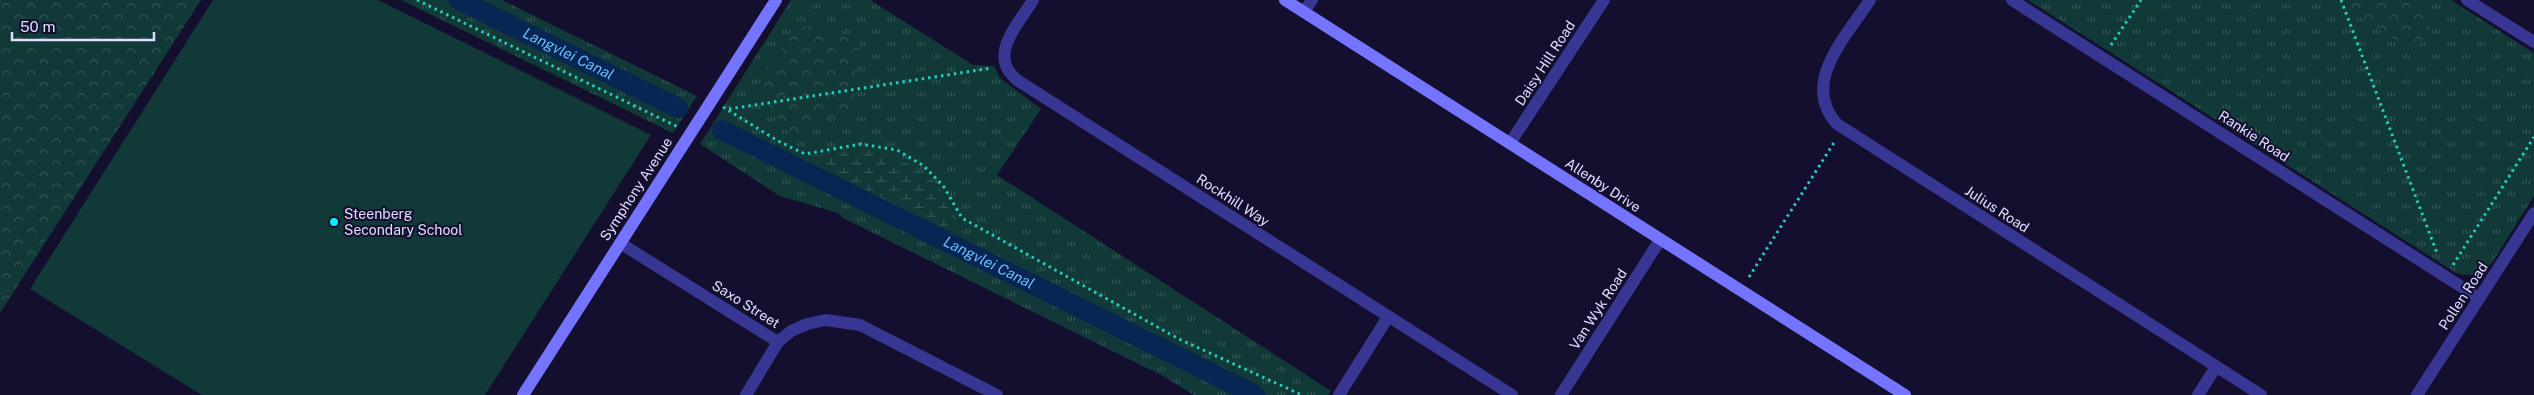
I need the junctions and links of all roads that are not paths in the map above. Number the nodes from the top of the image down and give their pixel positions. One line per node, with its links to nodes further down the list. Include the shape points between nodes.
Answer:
1 (776, 0): 14 (street, Symphony Avenue, via 715,104 685,131)
2 (1033, 0): 16 (street, Rockhill Way, via 1003,55 1005,66 1017,80)
3 (1285, 0): 9 (street, Allenby Drive)
4 (1312, 0): 9 (street)
5 (1604, 0): 11 (street, Daisy Hill Road)
6 (1870, 0): 18 (street, Julius Road, via 1830,62 1821,91 1829,114 1848,131)
7 (2012, 0): 15 (street, Rankie Road)
8 (2467, 0): 10 (street)
9 (1304, 12): 11 (street, Allenby Drive)
10 (2534, 42)
11 (1510, 143): 13 (street, Allenby Drive)
12 (2534, 213): 15 (street, Pollen Road)
13 (1660, 240): 24 (street, Van Wyk Road); 25 (street, Allenby Drive)
14 (620, 243): 17 (street, Saxo Street); 19 (street, Symphony Avenue)
15 (2479, 298): 28 (street, Pollen Road)
16 (1388, 317): 22 (street); 23 (street, Rockhill Way)
17 (778, 342): 20 (street); 21 (street, Saxo Street, via 807,324 845,321 860,325)
18 (2216, 367): 26 (street); 27 (street, Julius Road)
19 (523, 395)
20 (746, 395)
21 (997, 395)
22 (1339, 395)
23 (1512, 395)
24 (1560, 395)
25 (1905, 395)
26 (2198, 395)
27 (2261, 395)
28 (2417, 395)

